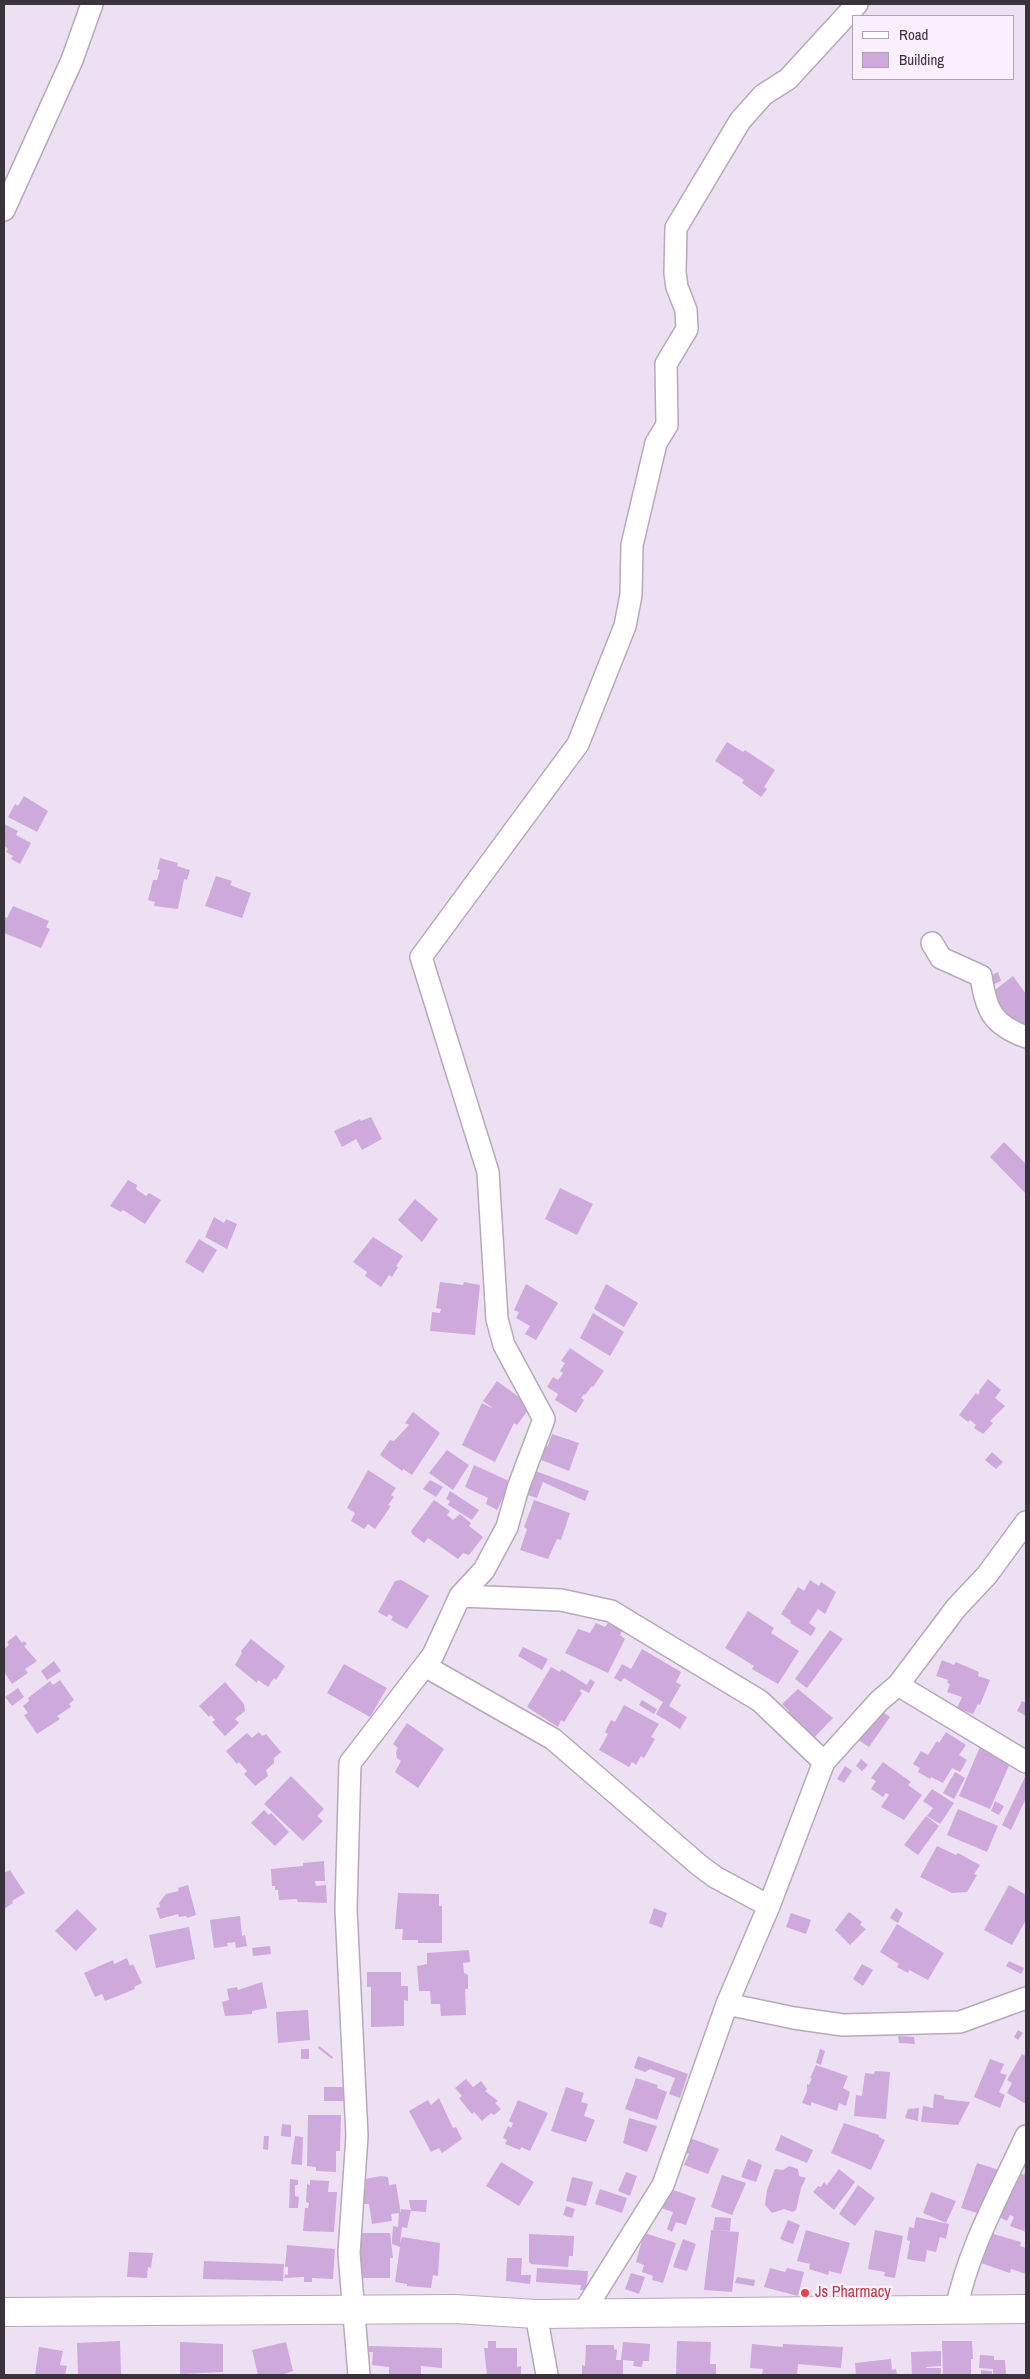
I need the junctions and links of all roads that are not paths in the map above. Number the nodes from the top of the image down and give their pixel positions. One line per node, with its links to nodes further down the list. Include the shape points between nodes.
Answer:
1 (92, 4): 3 (street, via 68,69)
2 (857, 4): 7 (street, via 788,79 763,95 740,121 676,228 675,273 686,310 687,329 666,364 667,425 656,443 632,545 631,595 625,626 578,744 421,957 488,1172 497,1320 504,1345 544,1420 507,1527 484,1570)
3 (4, 210)
4 (932, 943): 5 (street, via 942,958 981,976 991,1016 1008,1031)
5 (1026, 1038)
6 (1026, 1522): 9 (street)
7 (460, 1596): 8 (street, via 433,1656); 10 (street, via 561,1600 611,1611 760,1701)
8 (425, 1666): 12 (street, via 553,1739 700,1866); 17 (street, via 350,1763 346,1908 357,2136 349,2253)
9 (898, 1685): 10 (street, via 879,1701); 11 (street)
10 (824, 1762): 12 (street)
11 (1026, 1762)
12 (769, 1906): 14 (street)
13 (1026, 1998): 14 (street, via 960,2022 843,2025)
14 (727, 2004): 20 (street, via 663,2185)
15 (1026, 2136): 18 (street, via 980,2239 960,2289)
16 (1026, 2309): 18 (main road)
17 (354, 2310): 19 (main road); 21 (main road, via 455,2309); 22 (street)
18 (956, 2310): 20 (main road)
19 (4, 2312)
20 (583, 2313): 21 (main road)
21 (536, 2314): 23 (street)
22 (359, 2375)
23 (547, 2375)

